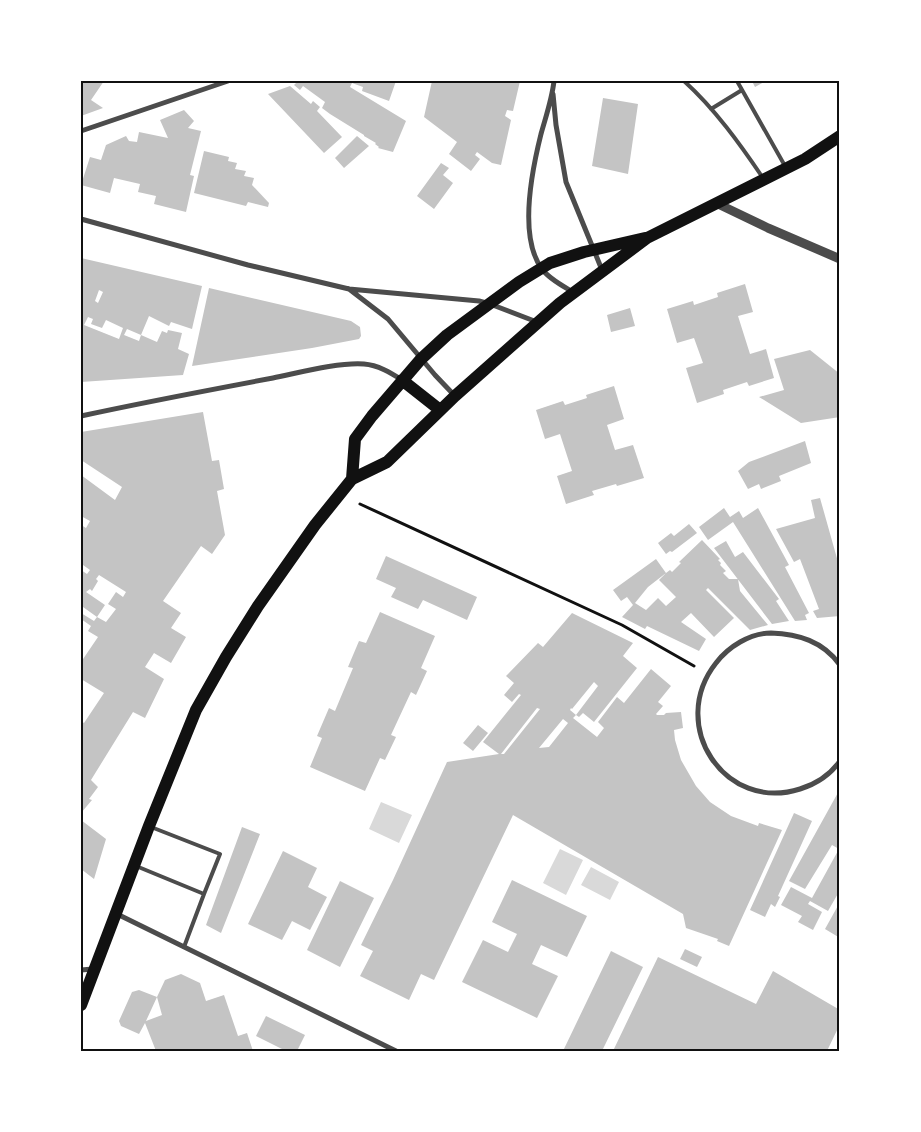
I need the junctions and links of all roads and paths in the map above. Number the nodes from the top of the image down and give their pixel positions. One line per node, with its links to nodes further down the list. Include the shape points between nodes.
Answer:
1 (228, 81): 8 (street)
2 (554, 81): 6 (street)
3 (684, 81): 7 (lane)
4 (736, 81): 5 (lane)
5 (742, 90): 7 (lane); 10 (lane)
6 (553, 91): 15 (street, via 566,182); 17 (street, via 530,191 530,236)
7 (711, 109): 11 (lane, via 744,149)
8 (81, 132)
9 (840, 136): 10 (main road)
10 (786, 168): 11 (main road)
11 (764, 180): 12 (main road)
12 (716, 203): 14 (main road); 16 (street)
13 (81, 219): 19 (street)
14 (647, 238): 15 (main road); 18 (main road)
15 (593, 250): 17 (main road, via 550,263); 18 (street)
16 (840, 259)
17 (541, 269): 20 (street); 21 (main road)
18 (602, 270): 20 (main road)
19 (349, 289): 21 (street, via 460,298); 23 (street, via 388,319)
20 (574, 292): 22 (main road)
21 (490, 304): 22 (street); 23 (main road)
22 (538, 323): 25 (main road)
23 (421, 358): 24 (main road); 25 (street)
24 (402, 380): 26 (main road); 27 (street, via 381,368 352,365); 28 (main road, via 355,439)
25 (455, 396): 26 (main road)
26 (440, 410): 28 (main road, via 387,462)
27 (81, 416)
28 (352, 479): 29 (main road)
29 (340, 494): 32 (path, via 622,625); 34 (main road, via 287,564 226,658 196,710)
30 (837, 657): 31 (street); 32 (street, via 815,642 792,634 767,633 744,640 723,653)
31 (840, 665)
32 (708, 673): 33 (street, via 699,697 697,722 704,747 719,768 739,784 763,792 788,793 812,785 834,770)
33 (840, 761)
34 (148, 826): 35 (main road); 36 (lane, via 220,854)
35 (134, 865): 36 (lane); 37 (main road)
36 (204, 894): 38 (lane)
37 (116, 914): 38 (street); 39 (main road)
38 (184, 947): 42 (street)
39 (96, 969): 40 (street); 41 (main road)
40 (81, 970)
41 (81, 1004)
42 (396, 1051)

